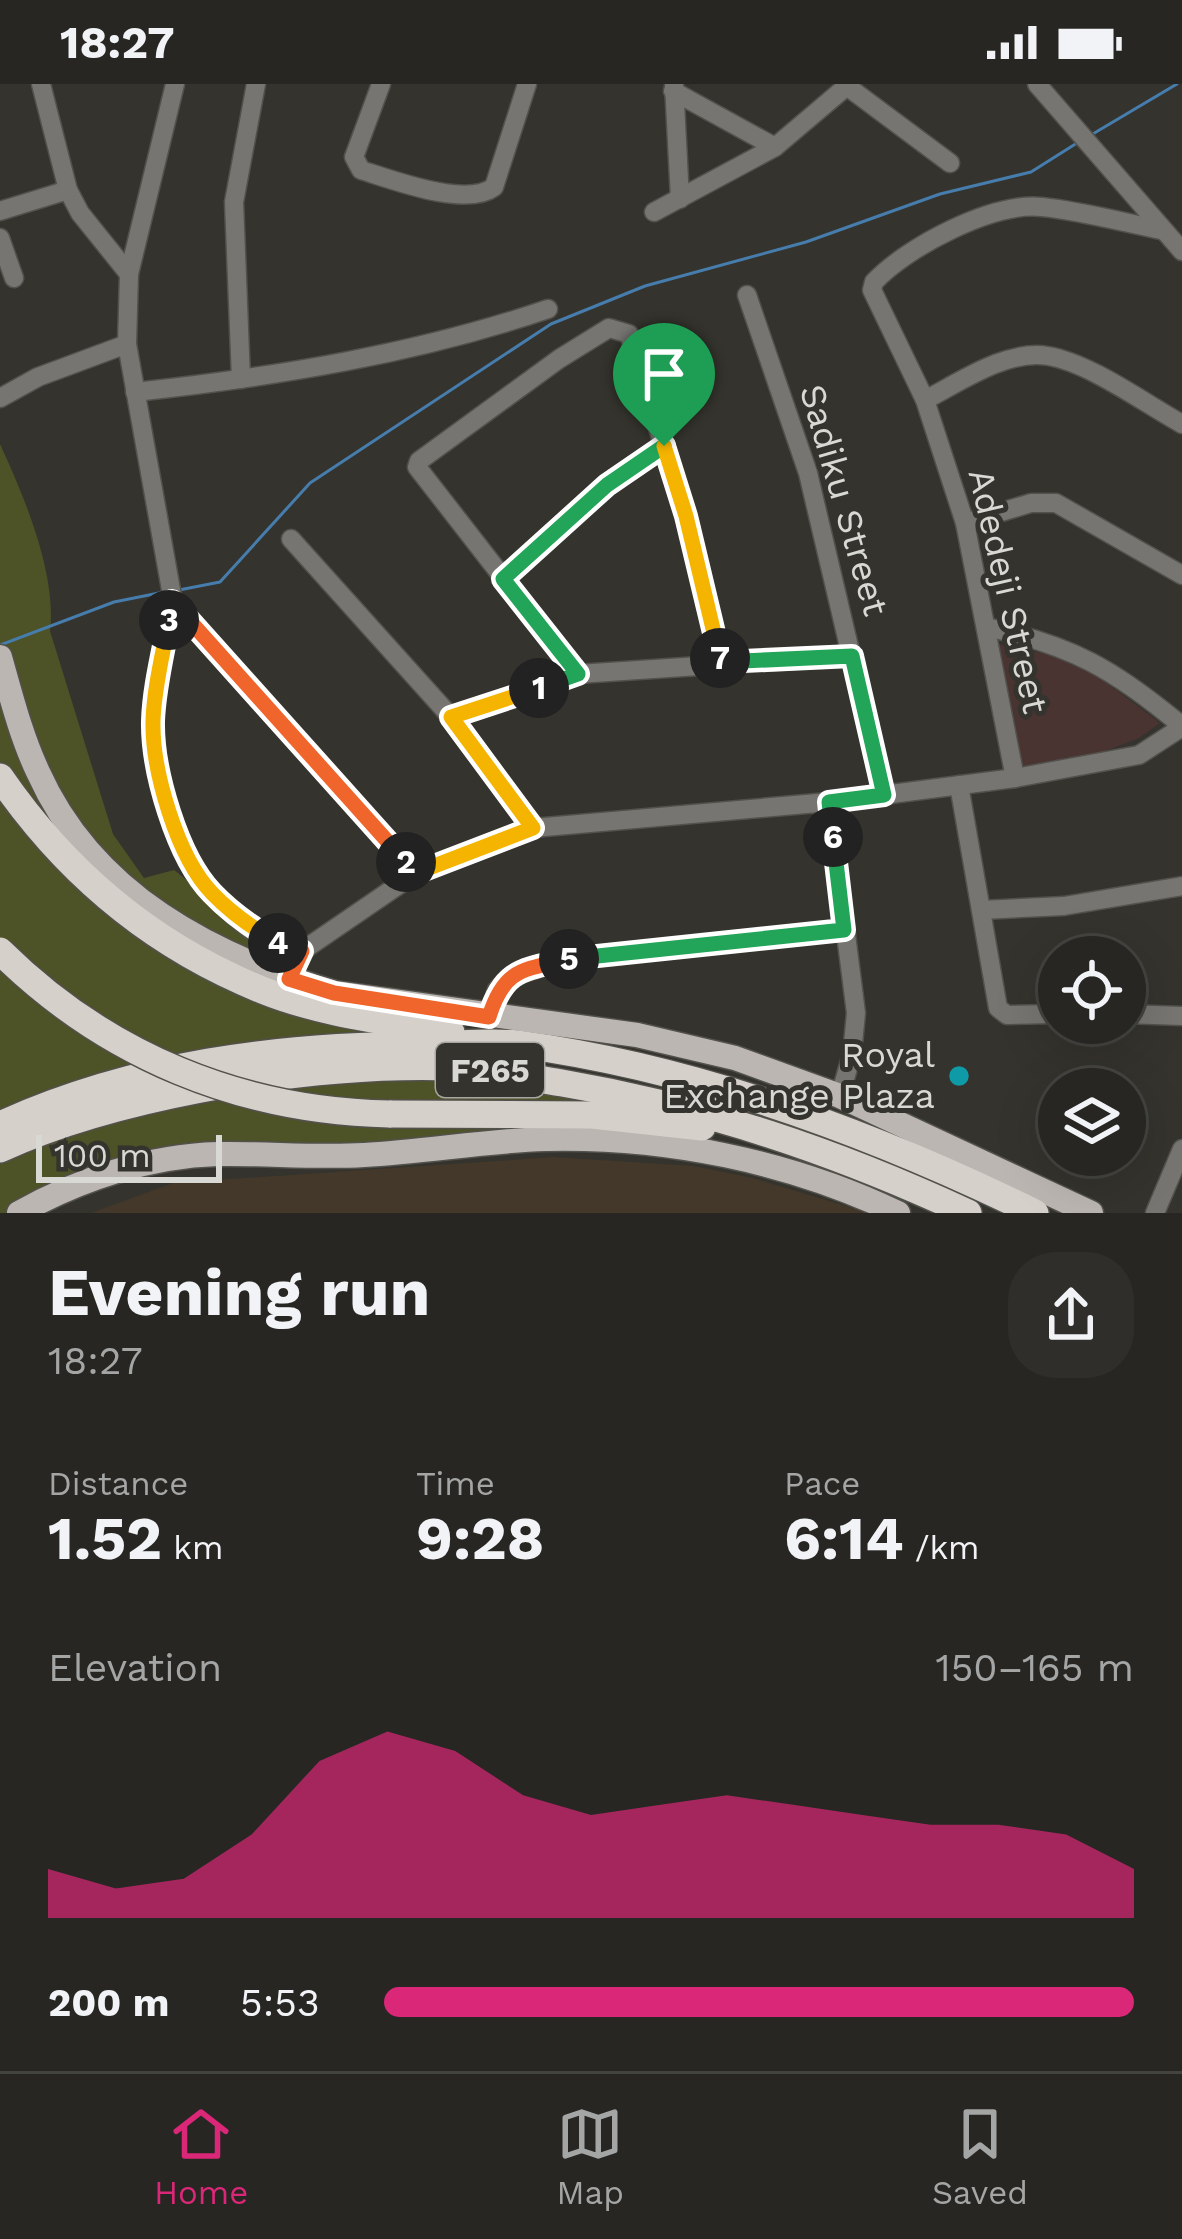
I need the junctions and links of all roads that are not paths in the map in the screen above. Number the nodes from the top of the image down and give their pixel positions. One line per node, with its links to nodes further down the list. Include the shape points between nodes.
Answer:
1 (41, 84): 11 (street)
2 (175, 84): 18 (street)
3 (256, 84): 23 (street, via 234,202)
4 (381, 84): 5 (street, via 355,164 423,190 484,194 494,187)
5 (527, 84)
6 (1036, 84): 15 (street)
7 (845, 85): 9 (street); 10 (street)
8 (674, 88): 9 (street); 12 (street)
9 (775, 147): 12 (street)
10 (950, 163)
11 (68, 190): 13 (street); 18 (street)
12 (680, 200): 14 (street)
13 (0, 212)
14 (654, 212)
15 (1161, 230): 17 (street); 26 (street, Adedeji Street, via 1040,207 992,214 945,233 880,276 872,290)
16 (0, 238): 19 (street)
17 (1182, 251)
18 (128, 274): 22 (street)
19 (14, 278)
20 (747, 295): 35 (street, Sadiku Street, via 808,473)
21 (548, 310): 23 (street, via 456,338)
22 (127, 344): 24 (street); 25 (street)
23 (241, 379): 24 (street)
24 (135, 392): 33 (street)
25 (0, 398)
26 (925, 400): 27 (street, via 989,368 1046,356); 29 (street, Adedeji Street)
27 (1182, 424)
28 (664, 446): 32 (street, via 607,485); 32 (street, via 629,334 609,328 418,461); 37 (street)
29 (965, 523): 31 (street, via 1056,503); 34 (street, Adedeji Street)
30 (291, 539): 39 (street)
31 (1182, 575)
32 (503, 579): 38 (street)
33 (172, 601): 47 (street); 52 (street, via 153,720 175,825 209,891 244,923)
34 (986, 627): 40 (street, via 1046,640 1097,663); 42 (street, Adedeji Street)
35 (852, 656): 37 (street); 44 (street, Sadiku Street)
36 (0, 658): 53 (main road, via 38,773 100,866 182,930)
37 (721, 662): 38 (street)
38 (578, 674): 39 (street)
39 (451, 717): 46 (street)
40 (1182, 727): 42 (street, via 1138,754)
41 (0, 777): 58 (highway, via 63,858 188,955 304,1002)
42 (1015, 778): 43 (street)
43 (959, 785): 44 (street); 49 (street)
44 (884, 795): 45 (street)
45 (829, 802): 46 (street); 50 (street)
46 (533, 828): 47 (street)
47 (416, 873): 52 (street)
48 (1182, 886): 49 (street)
49 (981, 910): 54 (street, via 998,1008)
50 (844, 930): 57 (street, via 568,959 510,977); 59 (street, via 856,1013)
51 (0, 951): 63 (highway, bridge, via 85,1023 167,1067 284,1104 676,1123)
52 (302, 951): 53 (street)
53 (289, 979): 57 (main road)
54 (1038, 1014)
55 (1146, 1015): 56 (street)
56 (1182, 1016)
57 (489, 1017): 59 (main road, via 638,1035 735,1058)
58 (514, 1044): 60 (highway, F265, via 257,1054 143,1075); 67 (highway, F265, via 672,1075 801,1114)
59 (840, 1096): 68 (main road)
60 (0, 1125)
61 (0, 1149): 63 (highway, F265, via 78,1119 254,1078 454,1067 649,1097)
62 (1182, 1149): 69 (street)
63 (878, 1171): 66 (highway, F265)
64 (19, 1213): 65 (main road, via 92,1179 162,1160 544,1139 626,1141 754,1160)
65 (898, 1213)
66 (968, 1213)
67 (1035, 1213)
68 (1091, 1213)
69 (1155, 1213)

